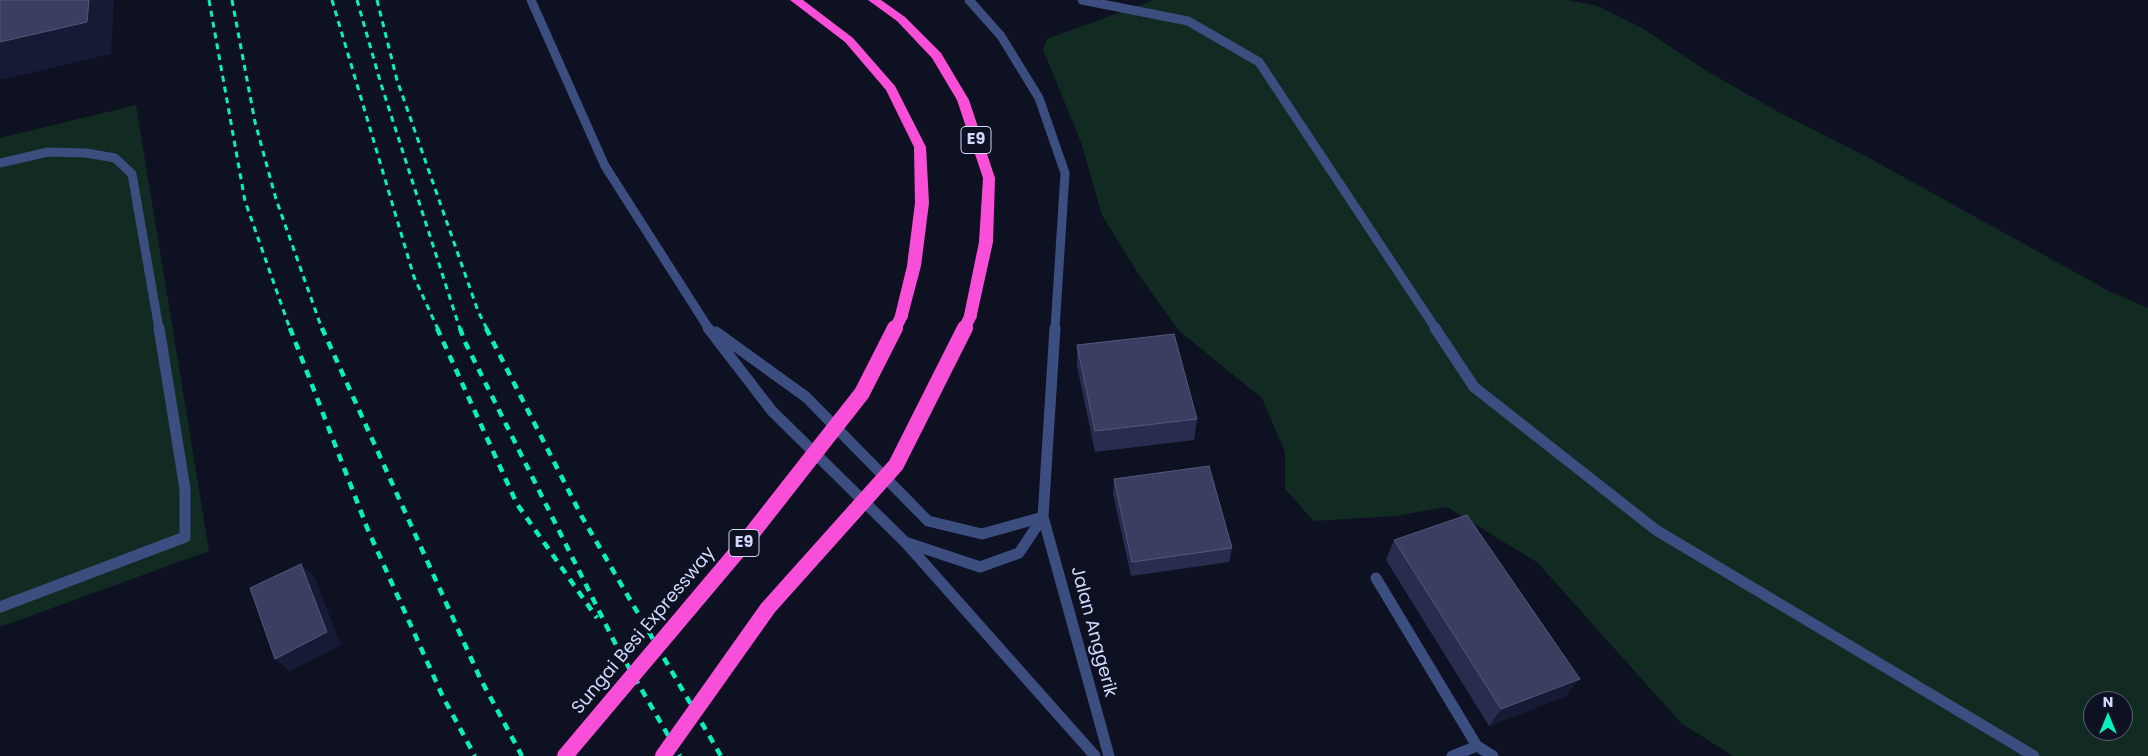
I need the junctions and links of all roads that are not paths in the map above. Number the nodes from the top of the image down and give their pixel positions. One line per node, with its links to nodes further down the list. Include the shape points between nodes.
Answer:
1 (531, 0): 7 (street, via 606,166)
2 (796, 0): 13 (highway, Sungai Besi Expressway / E9, bridge, via 849,40 891,89 920,147 922,203 914,266 902,315 862,393 742,546)
3 (874, 0): 14 (highway, E9, bridge, via 901,19 937,56 963,100 989,178 986,242 971,315 896,464 768,608)
4 (969, 0): 8 (street, via 1001,36 1039,98 1065,173)
5 (1082, 0): 19 (street, via 1188,21 1259,62 1474,387 1656,530)
6 (0, 163): 11 (street, via 48,152 86,153 115,158 132,174 185,489 185,537)
7 (706, 326): 8 (street, via 806,397 928,521 982,534); 9 (street, via 772,411)
8 (1043, 517): 9 (street, via 1019,553 980,567); 16 (street, Jalan Anggerik)
9 (906, 543): 15 (street)
10 (1376, 578): 12 (street)
11 (0, 607)
12 (1477, 746): 17 (street); 18 (street)
13 (565, 756)
14 (663, 756)
15 (1094, 756)
16 (1109, 756)
17 (1452, 756)
18 (1493, 756)
19 (2034, 756)

